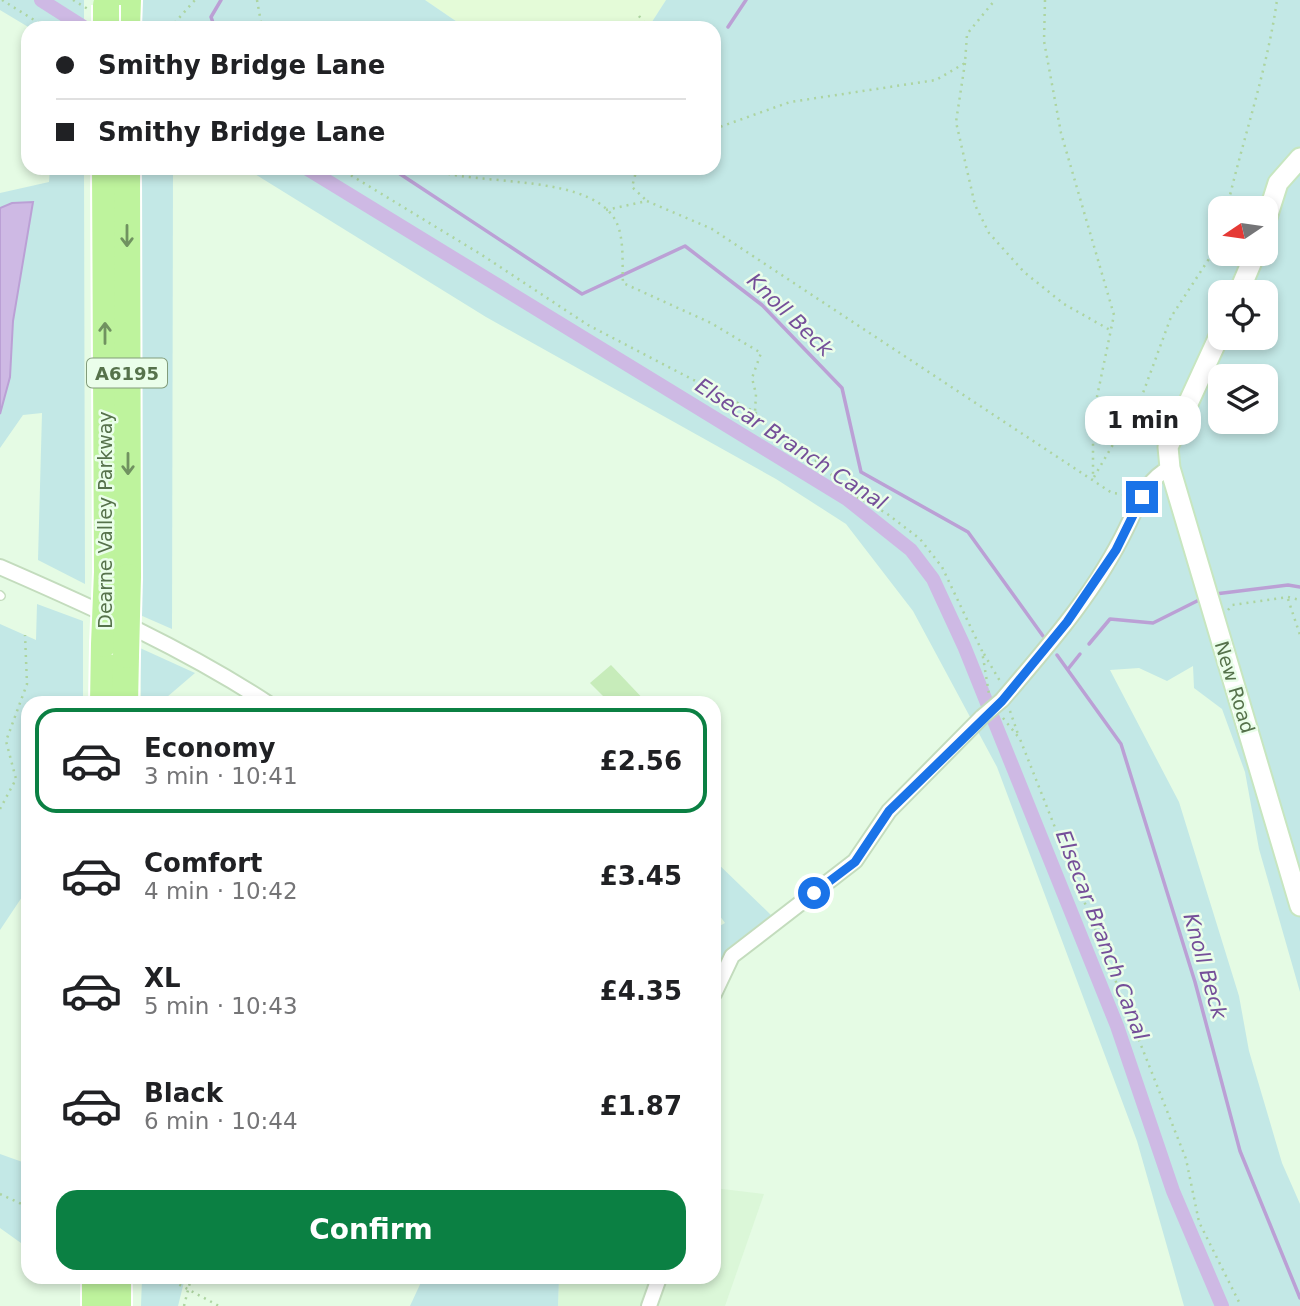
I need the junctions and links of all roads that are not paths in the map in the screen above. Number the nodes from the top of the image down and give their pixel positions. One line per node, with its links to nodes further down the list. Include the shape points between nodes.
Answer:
1 (1300, 158): 4 (main road)
2 (105, 175): 8 (highway, Dearne Valley Parkway / A6195, one-way to 2)
3 (127, 175): 8 (highway, Dearne Valley Parkway / A6195, one-way to 8)
4 (1274, 196)
5 (1213, 350): 6 (main road, via 1168,447)
6 (1170, 468): 13 (main road, New Road); 14 (street, bridge, via 1150,483 1116,550 1079,605 998,706 889,811 855,862 732,956)
7 (0, 567): 12 (street, via 148,637)
8 (117, 575): 9 (highway, Dearne Valley Parkway / A6195, bridge)
9 (115, 649): 10 (highway, Dearne Valley Parkway / A6195); 11 (highway, Dearne Valley Parkway / A6195)
10 (105, 696)
11 (124, 696)
12 (257, 696)
13 (1300, 906)
14 (721, 979)
15 (96, 1284): 18 (highway)
16 (118, 1284): 19 (highway)
17 (657, 1284): 20 (street)
18 (95, 1306)
19 (118, 1306)
20 (649, 1306)

